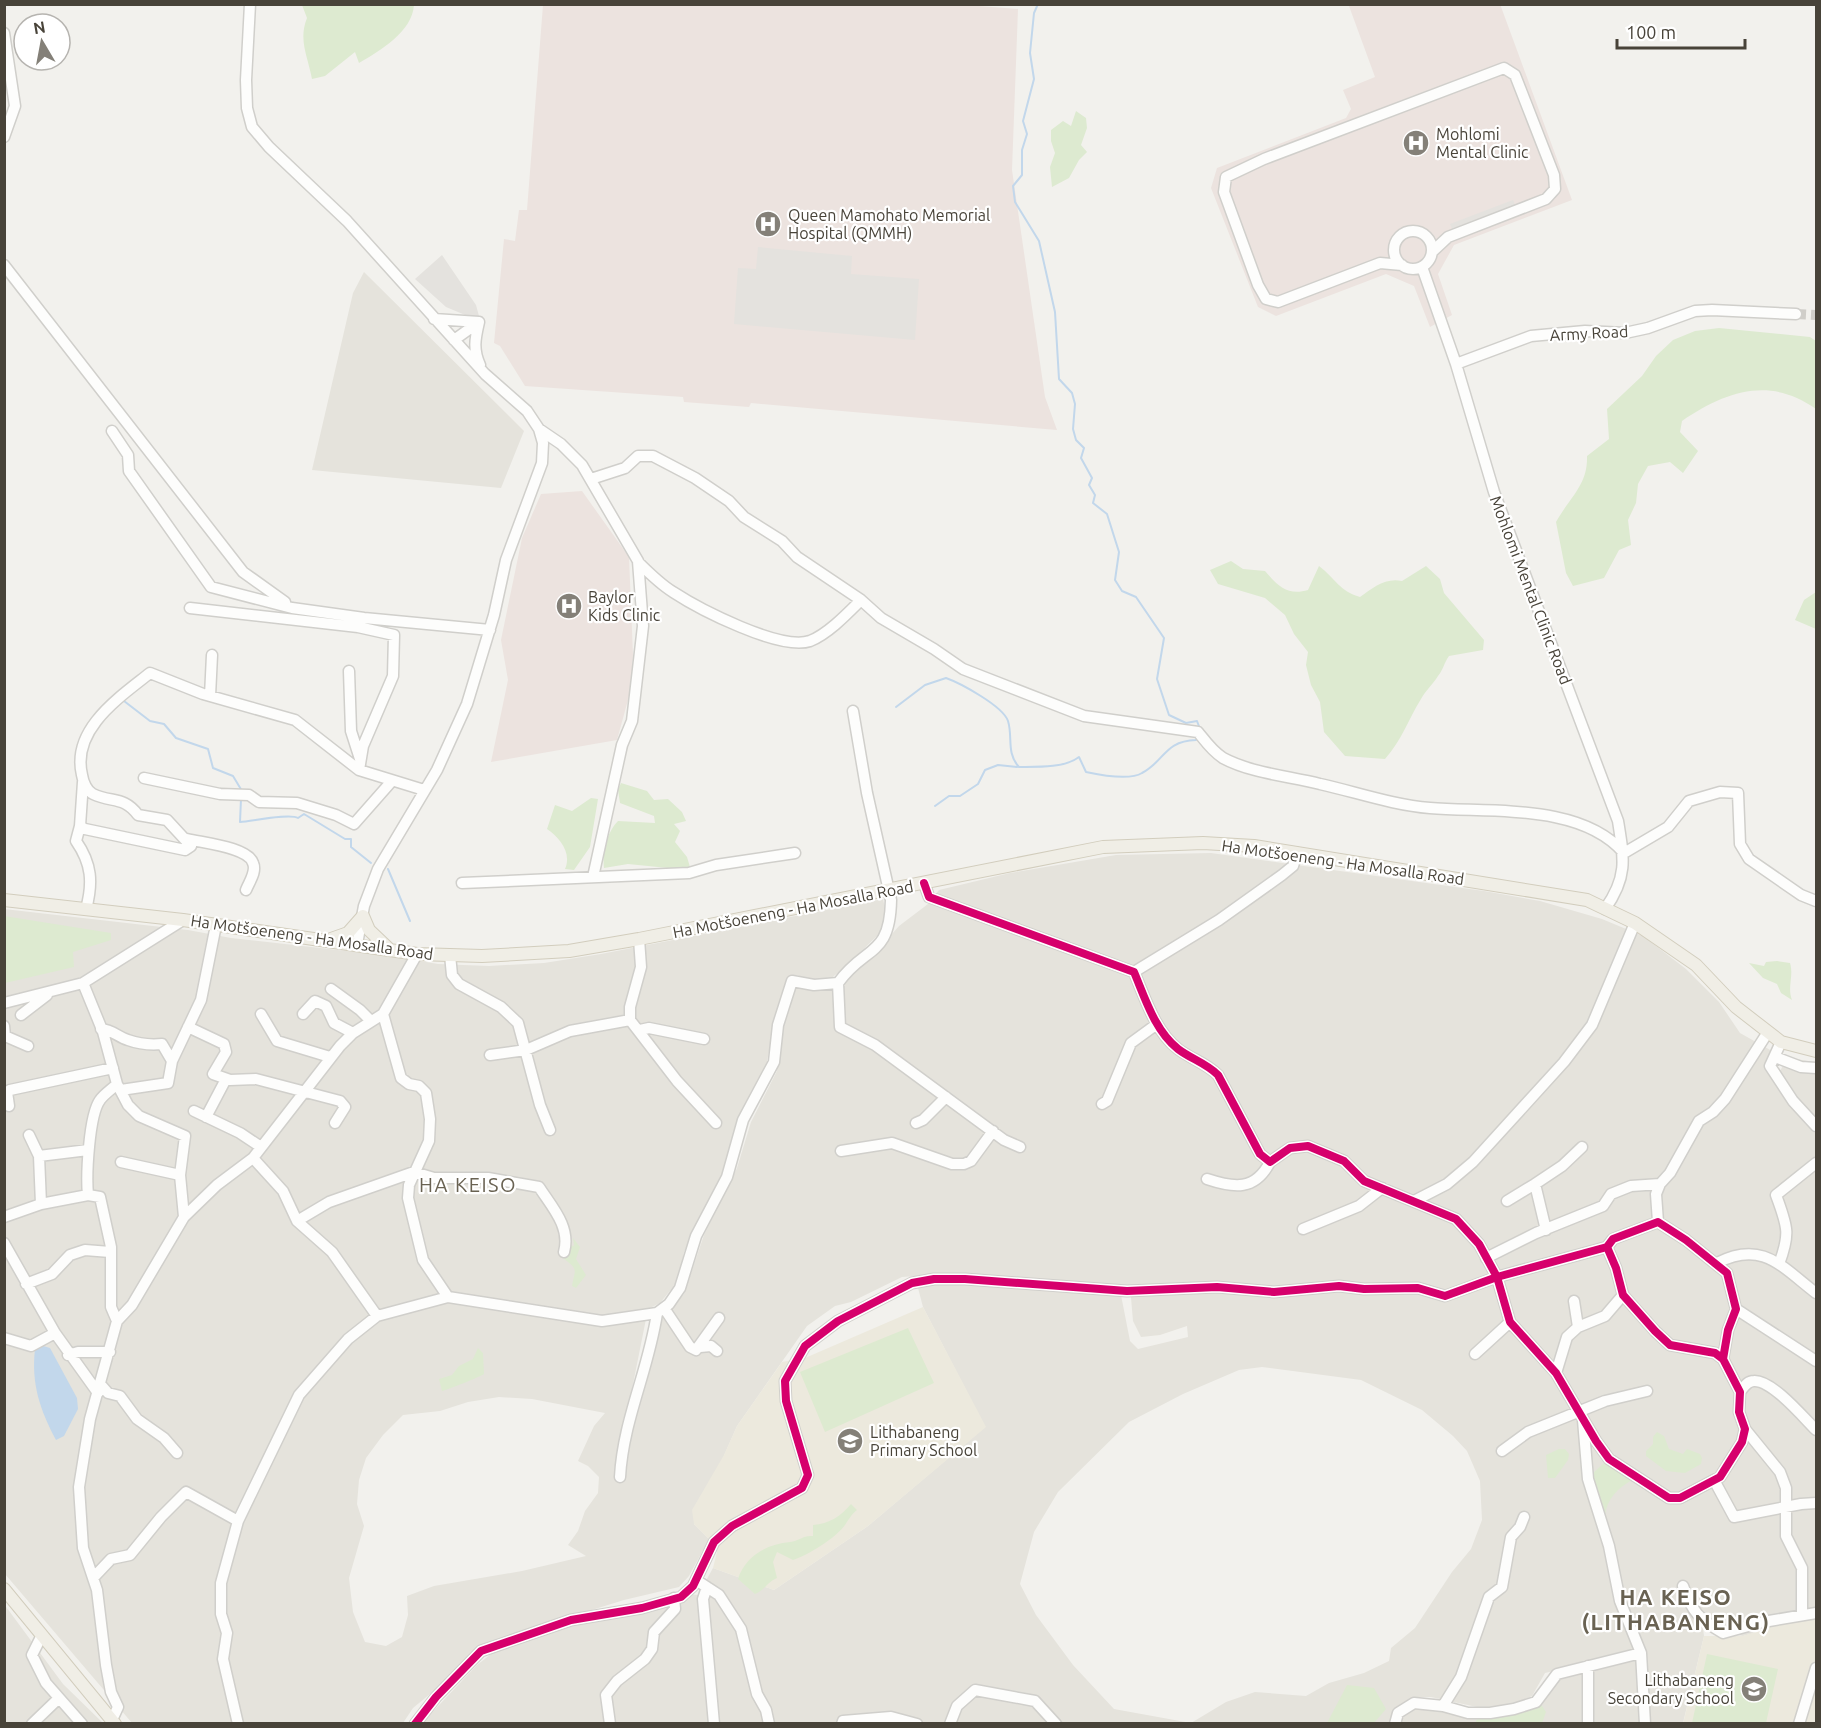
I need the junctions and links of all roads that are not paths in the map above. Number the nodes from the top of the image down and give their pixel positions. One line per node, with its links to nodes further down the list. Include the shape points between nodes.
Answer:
1 (250, 4): 9 (street, via 246,80 252,127 346,221)
2 (4, 33): 3 (street, via 15,106)
3 (4, 137)
4 (1433, 251): 6 (street, via 1425,234 1405,232 1394,248); 6 (street, via 1448,237 1546,200 1555,189 1554,175 1515,75 1504,68 1226,177 1224,192 1266,299 1278,302 1380,263); 7 (street)
5 (4, 265): 20 (street, via 243,572)
6 (1401, 266): 7 (street)
7 (1422, 267): 12 (street, Mohlomi Mental Clinic Road)
8 (1796, 314): 12 (street, Army Road, via 1695,311 1624,333 1585,331 1531,336)
9 (434, 319): 10 (street); 11 (street)
10 (479, 322): 11 (street); 13 (street, via 475,354)
11 (454, 339): 13 (street)
12 (1456, 364): 35 (street, Mohlomi Mental Clinic Road, via 1494,492 1618,821)
13 (485, 374): 14 (street, via 527,411)
14 (539, 429): 16 (street, via 561,444); 21 (street, via 542,463 506,560)
15 (112, 431): 20 (street, via 128,455 129,471 211,587)
16 (591, 479): 17 (street); 18 (street, via 625,468 638,456 653,456 729,501 797,557)
17 (638, 561): 18 (street, via 672,592 696,605 752,631 794,642 810,641); 36 (street, via 643,626 633,710)
18 (861, 600): 35 (street, via 882,618 963,669 1084,716 1198,732 1224,758 1360,794 1428,808 1529,812 1551,817 1604,834)
19 (190, 608): 26 (street, via 358,627 394,635 393,676 363,746)
20 (292, 608): 21 (street)
21 (490, 630): 30 (street, via 467,704)
22 (212, 655): 24 (street)
23 (349, 671): 26 (street, via 351,731)
24 (210, 696): 26 (street, via 295,720); 28 (street, via 150,673 106,708 94,724 84,742)
25 (853, 711): 40 (street)
26 (360, 765): 29 (street)
27 (144, 778): 29 (street, via 220,794 249,795 259,802 297,803 354,824)
28 (83, 782): 31 (street); 32 (street, via 92,794 130,804 138,815 167,820)
29 (391, 782): 30 (street)
30 (424, 790): 45 (street, via 378,869)
31 (81, 826): 32 (street, via 185,850 191,846); 43 (street, via 76,842 91,867)
32 (188, 839): 39 (street, via 247,855 254,863 254,873)
33 (795, 853): 36 (street, via 689,873)
34 (1298, 853): 38 (main road, Ha Motšoeneng - Ha Mosalla Road, via 1203,843 1103,847); 44 (main road, Ha Motšoeneng - Ha Mosalla Road, via 1587,900); 55 (street, via 1293,866 1273,881 1219,920)
35 (1624, 853): 42 (street, via 1668,827 1689,801 1720,792 1738,792 1740,844 1749,859); 44 (street, Mohlomi Mental Clinic Road, via 1624,875)
36 (593, 877): 37 (street)
37 (462, 883)
38 (924, 883): 40 (main road, Ha Motšoeneng - Ha Mosalla Road); 55 (street, via 929,897)
39 (246, 890)
40 (888, 891): 49 (main road, Ha Motšoeneng - Ha Mosalla Road); 57 (street, via 891,915 883,942 848,969)
41 (4, 900): 43 (main road, Ha Motšoeneng - Ha Mosalla Road)
42 (1816, 901)
43 (86, 909): 46 (main road, Ha Motšoeneng - Ha Mosalla Road)
44 (1605, 909): 47 (main road, Ha Motšoeneng - Ha Mosalla Road)
45 (363, 916): 50 (main road, via 348,933); 51 (street); 52 (main road, via 369,930)
46 (183, 920): 48 (main road, Ha Motšoeneng - Ha Mosalla Road); 56 (street)
47 (1635, 923): 72 (main road, Ha Motšoeneng - Ha Mosalla Road, via 1696,965 1736,1008); 117 (street, via 1592,1025 1564,1062 1473,1162 1447,1184)
48 (216, 925): 50 (main road, Ha Motšoeneng - Ha Mosalla Road); 69 (street, via 201,1000)
49 (639, 939): 54 (main road, Ha Motšoeneng - Ha Mosalla Road, via 569,951); 65 (street, via 641,968)
50 (327, 940): 51 (main road, Ha Motšoeneng - Ha Mosalla Road)
51 (357, 944): 52 (main road, Ha Motšoeneng - Ha Mosalla Road)
52 (389, 950): 53 (main road, Ha Motšoeneng - Ha Mosalla Road)
53 (417, 954): 54 (main road, Ha Motšoeneng - Ha Mosalla Road); 63 (street)
54 (450, 955): 77 (street, via 453,975 459,984 501,1007 518,1023)
55 (1134, 972): 67 (street)
56 (83, 983): 59 (street); 70 (street)
57 (838, 983): 88 (street, via 840,1027 875,1045); 140 (street, via 814,985 792,981 778,1025 774,1062 743,1120 727,1177 696,1236 680,1288)
58 (331, 989): 66 (street)
59 (52, 992): 60 (street); 64 (street)
60 (4, 1004)
61 (261, 1014): 80 (street, via 277,1041)
62 (303, 1014): 73 (street, via 315,1001 326,1006 334,1023)
63 (383, 1014): 66 (street); 110 (street, via 401,1078 426,1093 429,1141)
64 (21, 1015)
65 (630, 1020): 71 (street); 77 (street, via 570,1031)
66 (371, 1022): 73 (street)
67 (1157, 1024): 89 (street, via 1131,1043 1107,1101); 108 (street, via 1179,1050 1218,1074 1260,1154)
68 (4, 1026): 76 (street, via 5,1036)
69 (188, 1027): 82 (street); 85 (street, via 224,1044 226,1052 213,1074)
70 (101, 1029): 82 (street, via 112,1030 126,1040 162,1044); 83 (street)
71 (640, 1030): 74 (street, via 650,1028); 94 (street, via 677,1081)
72 (1768, 1032): 75 (main road, Ha Motšoeneng - Ha Mosalla Road); 114 (street, via 1725,1099 1699,1121)
73 (353, 1033): 80 (street)
74 (704, 1039)
75 (1781, 1042): 78 (main road, Ha Motšoeneng - Ha Mosalla Road); 81 (street)
76 (28, 1046)
77 (526, 1050): 79 (street); 97 (street)
78 (1816, 1051)
79 (490, 1055)
80 (330, 1057): 87 (street)
81 (1775, 1057): 84 (street); 96 (street, via 1770,1066 1793,1101)
82 (172, 1061): 86 (street, via 168,1083)
83 (113, 1068): 86 (street); 90 (street, via 10,1090)
84 (1816, 1068)
85 (226, 1079): 87 (street, via 256,1079); 92 (street)
86 (119, 1087): 103 (street, via 99,1101); 111 (street, via 128,1105 140,1116 185,1136)
87 (305, 1092): 93 (street, via 340,1101 345,1107); 102 (street)
88 (946, 1097): 95 (street); 98 (street)
89 (1102, 1104)
90 (9, 1106)
91 (194, 1111): 92 (street)
92 (206, 1116): 102 (street)
93 (334, 1123)
94 (716, 1123)
95 (916, 1123)
96 (1816, 1126)
97 (550, 1130)
98 (993, 1131): 100 (street); 104 (street, via 971,1161 964,1164 952,1164 892,1143)
99 (29, 1135): 105 (street)
100 (1020, 1147)
101 (1582, 1147): 113 (street)
102 (261, 1148): 106 (street)
103 (88, 1150): 105 (street); 116 (street)
104 (841, 1151)
105 (39, 1156): 119 (street)
106 (253, 1158): 120 (street); 122 (street, via 283,1191)
107 (121, 1162): 111 (street)
108 (1270, 1162): 112 (street, via 1263,1176 1247,1184 1234,1187); 115 (street, via 1290,1149 1308,1146 1344,1161 1364,1182)
109 (1816, 1163): 132 (street, via 1776,1195 1788,1240)
110 (414, 1172): 122 (street, via 329,1202); 128 (street, via 434,1178 488,1178 539,1187 564,1229); 137 (street, via 408,1198 423,1260)
111 (180, 1175): 120 (street)
112 (1207, 1179)
113 (1536, 1184): 118 (street); 125 (street)
114 (1660, 1184): 123 (street, via 1656,1194); 125 (street, via 1631,1186 1611,1194 1604,1206)
115 (1382, 1188): 117 (street); 124 (street, via 1359,1206)
116 (88, 1195): 119 (street); 129 (street, via 100,1197)
117 (1414, 1201): 130 (street, via 1456,1219)
118 (1507, 1201)
119 (41, 1204): 121 (street)
120 (184, 1216): 143 (street, via 132,1305)
121 (4, 1217)
122 (297, 1221): 141 (street, via 332,1252)
123 (1658, 1222): 127 (street, via 1613,1239); 131 (street)
124 (1303, 1228)
125 (1546, 1230): 130 (street)
126 (4, 1243): 134 (street)
127 (1607, 1247): 133 (street); 136 (street)
128 (564, 1251)
129 (110, 1252): 134 (street, via 85,1250 70,1255 52,1274); 143 (street, via 111,1307)
130 (1486, 1258): 133 (street)
131 (1717, 1263): 132 (street, via 1732,1255 1755,1252); 139 (street, via 1726,1273)
132 (1779, 1264): 135 (street)
133 (1497, 1277): 144 (street); 171 (street, via 1446,1296 1418,1288 1339,1286 1274,1292 1217,1287 1112,1291 965,1279 912,1283 838,1321 805,1346 785,1381 786,1401 808,1475 802,1488 732,1526 714,1542)
134 (26, 1284): 146 (street)
135 (1816, 1293)
136 (1623, 1295): 145 (street, via 1605,1316); 153 (street, via 1670,1345 1715,1353)
137 (448, 1297): 140 (street, via 602,1321); 141 (street)
138 (1574, 1301): 145 (street)
139 (1736, 1309): 153 (street); 154 (street)
140 (661, 1311): 148 (street, via 690,1347); 164 (street, via 628,1422)
141 (377, 1316): 169 (street, via 348,1338 299,1395)
142 (719, 1318): 148 (street)
143 (117, 1321): 150 (street)
144 (1510, 1322): 151 (street); 155 (street)
145 (1578, 1327): 155 (street, via 1567,1337)
146 (55, 1333): 147 (street, via 31,1346); 152 (street)
147 (4, 1338)
148 (700, 1347): 149 (street, via 711,1346)
149 (717, 1351)
150 (110, 1352): 152 (street); 156 (street)
151 (1475, 1354)
152 (68, 1355): 156 (street)
153 (1723, 1359): 158 (street)
154 (1816, 1361)
155 (1556, 1373): 159 (street)
156 (99, 1389): 163 (street, via 120,1396 137,1419 164,1438); 170 (street, via 79,1487 80,1530)
157 (1647, 1391): 159 (street, via 1605,1401)
158 (1740, 1392): 160 (street, via 1738,1412); 161 (street, via 1754,1380 1769,1386)
159 (1581, 1416): 162 (street, via 1528,1432); 165 (street, via 1609,1459 1669,1498 1680,1498); 179 (street, via 1588,1479 1609,1546 1620,1601)
160 (1744, 1429): 165 (street, via 1742,1442 1720,1477); 167 (street, via 1780,1472 1786,1488)
161 (1816, 1430)
162 (1502, 1451)
163 (177, 1453)
164 (620, 1477)
165 (1714, 1480): 167 (street, via 1734,1517)
166 (1816, 1503): 167 (street)
167 (1786, 1508): 177 (street, via 1786,1536 1802,1568)
168 (1524, 1517): 183 (street, via 1511,1537 1502,1587 1489,1598 1461,1677)
169 (238, 1521): 170 (street, via 186,1492 130,1556 111,1559); 188 (street, via 220,1583 221,1614 227,1633 223,1659)
170 (93, 1578): 185 (street, via 111,1692 118,1707)
171 (696, 1580): 173 (street); 175 (street, via 681,1597)
172 (1683, 1586): 177 (street, via 1700,1620 1723,1633)
173 (707, 1587): 191 (street, via 703,1599); 192 (street, via 719,1595 741,1629)
174 (4, 1589): 178 (main road)
175 (674, 1598): 189 (street, via 642,1608 571,1620 481,1650); 190 (street, via 675,1609 654,1632 652,1649 606,1695)
176 (1816, 1613): 177 (street)
177 (1802, 1614)
178 (42, 1635): 182 (street, via 28,1658); 185 (main road)
179 (1641, 1653): 180 (street); 199 (street)
180 (1588, 1666): 184 (street, via 1552,1677 1536,1702); 198 (street)
181 (1816, 1668): 200 (street)
182 (58, 1699): 186 (street); 187 (street)
183 (1443, 1706): 184 (street); 197 (street, via 1414,1703 1398,1713)
184 (1466, 1718)
185 (114, 1722)
186 (32, 1724)
187 (82, 1724)
188 (238, 1724)
189 (415, 1724)
190 (610, 1724)
191 (714, 1724)
192 (769, 1724)
193 (842, 1724): 194 (street, via 843,1720 891,1717)
194 (917, 1724)
195 (950, 1724): 196 (street, via 957,1706 975,1690 1035,1701)
196 (1056, 1724)
197 (1395, 1724)
198 (1588, 1724)
199 (1645, 1724)
200 (1799, 1724)

